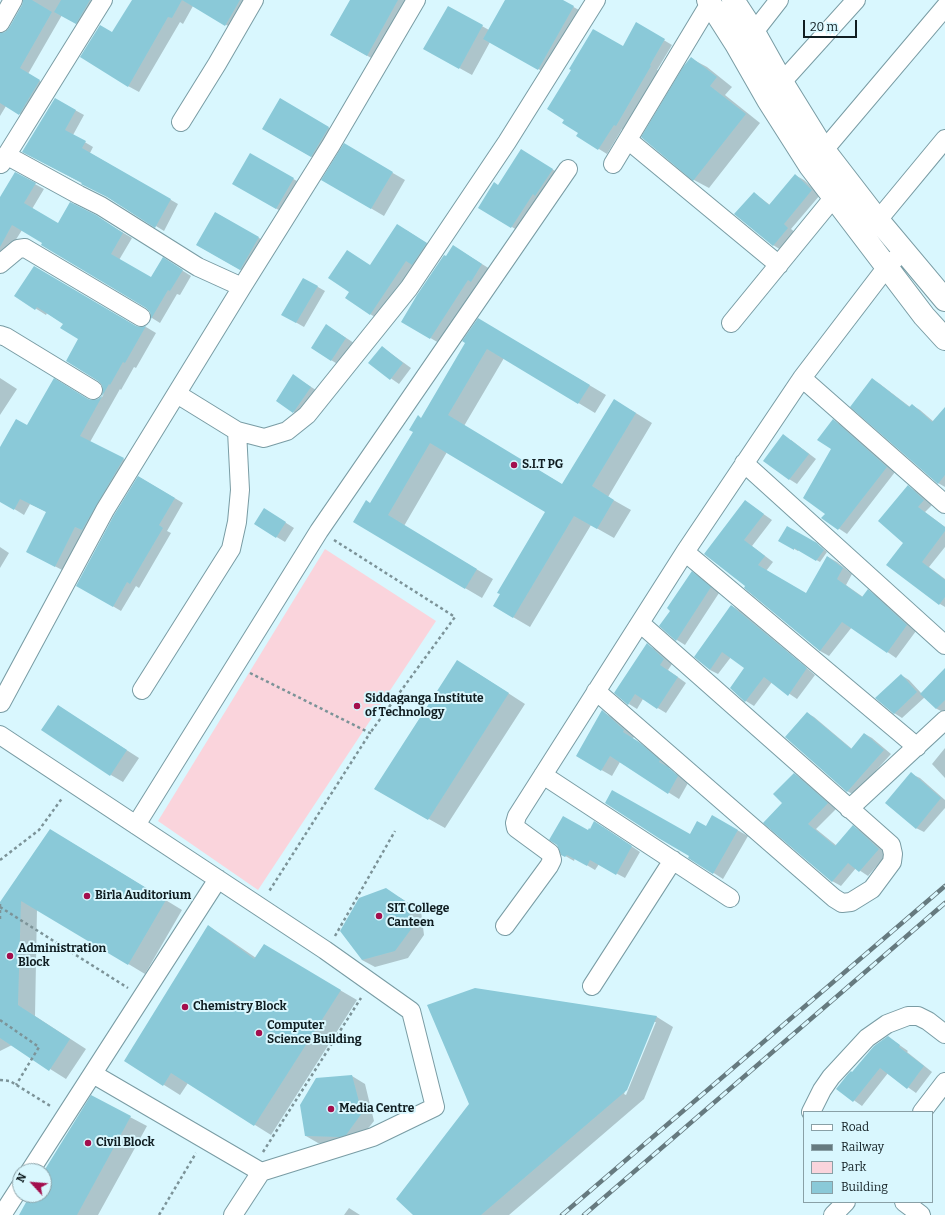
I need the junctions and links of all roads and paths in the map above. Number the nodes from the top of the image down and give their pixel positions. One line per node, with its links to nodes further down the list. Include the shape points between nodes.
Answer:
1 (13, 0): 11 (street)
2 (103, 0): 19 (street)
3 (254, 0): 15 (street)
4 (416, 0): 28 (street, via 331,145)
5 (596, 0): 37 (street, via 507,142 409,288 338,378 307,415 287,431 264,438)
6 (733, 0): 12 (street)
7 (779, 0): 12 (street)
8 (856, 0): 14 (street)
9 (709, 1): 13 (street); 16 (street)
10 (945, 7): 18 (street)
11 (0, 23)
12 (754, 32): 13 (street); 14 (street)
13 (736, 44): 22 (street, via 810,166)
14 (782, 82): 18 (street)
15 (181, 122)
16 (628, 140): 20 (street); 26 (street)
17 (945, 140): 23 (street)
18 (824, 150): 23 (street)
19 (3, 160): 28 (street, via 101,206 198,267)
20 (613, 164)
21 (568, 168): 40 (street)
22 (834, 197): 26 (street); 27 (street)
23 (878, 220): 24 (street)
24 (904, 251): 27 (street); 29 (street)
25 (0, 264): 30 (street, via 18,249 24,248)
26 (779, 265): 31 (street)
27 (886, 268): 33 (street); 34 (street)
28 (242, 287): 36 (street)
29 (944, 295)
30 (141, 317)
31 (731, 324)
32 (0, 335): 35 (street)
33 (945, 340)
34 (802, 378): 38 (street); 39 (street)
35 (94, 390)
36 (177, 394): 37 (street); 47 (street, via 105,510)
37 (237, 431): 45 (street, via 240,490 231,549)
38 (744, 463): 41 (street); 43 (street)
39 (945, 504)
40 (319, 531): 44 (street); 49 (path, via 455,617)
41 (685, 552): 42 (street); 51 (street)
42 (640, 623): 46 (street); 54 (street)
43 (945, 645)
44 (235, 665): 49 (path); 55 (street)
45 (142, 690)
46 (596, 691): 52 (street); 54 (street, via 842,903 852,902 872,889 892,862 890,846)
47 (1, 703)
48 (945, 720): 51 (street)
49 (370, 733): 63 (path)
50 (0, 735): 53 (street)
51 (917, 747): 54 (street)
52 (543, 775): 58 (street); 65 (street, via 515,823 516,828 550,853 552,860)
53 (73, 783): 55 (street); 57 (path, via 39,830)
54 (850, 809)
55 (136, 825): 59 (street)
56 (395, 831): 66 (path)
57 (0, 860)
58 (673, 860): 60 (street); 68 (street)
59 (218, 879): 63 (street); 69 (street)
60 (730, 898)
61 (0, 904): 62 (path)
62 (0, 907): 64 (path); 69 (path)
63 (260, 907): 67 (street)
64 (0, 922)
65 (505, 926)
66 (332, 940)
67 (371, 982): 81 (path); 81 (street, via 411,1010 435,1107 373,1137)
68 (592, 986)
69 (142, 997): 72 (street)
70 (0, 1020): 75 (path, via 39,1047)
71 (945, 1034): 76 (street, via 918,1016 908,1016 887,1024 868,1038 831,1077)
72 (93, 1074): 78 (street); 79 (street)
73 (0, 1080): 75 (path, via 10,1081)
74 (945, 1082): 77 (street)
75 (16, 1085): 78 (path)
76 (812, 1111)
77 (923, 1111)
78 (66, 1115): 80 (street)
79 (204, 1139): 81 (street); 86 (path)
80 (35, 1163)
81 (257, 1170): 87 (street)
82 (12, 1199): 85 (street)
83 (845, 1203): 88 (street)
84 (905, 1203): 89 (street)
85 (2, 1215)
86 (159, 1215)
87 (233, 1215)
88 (833, 1215)
89 (921, 1215)

